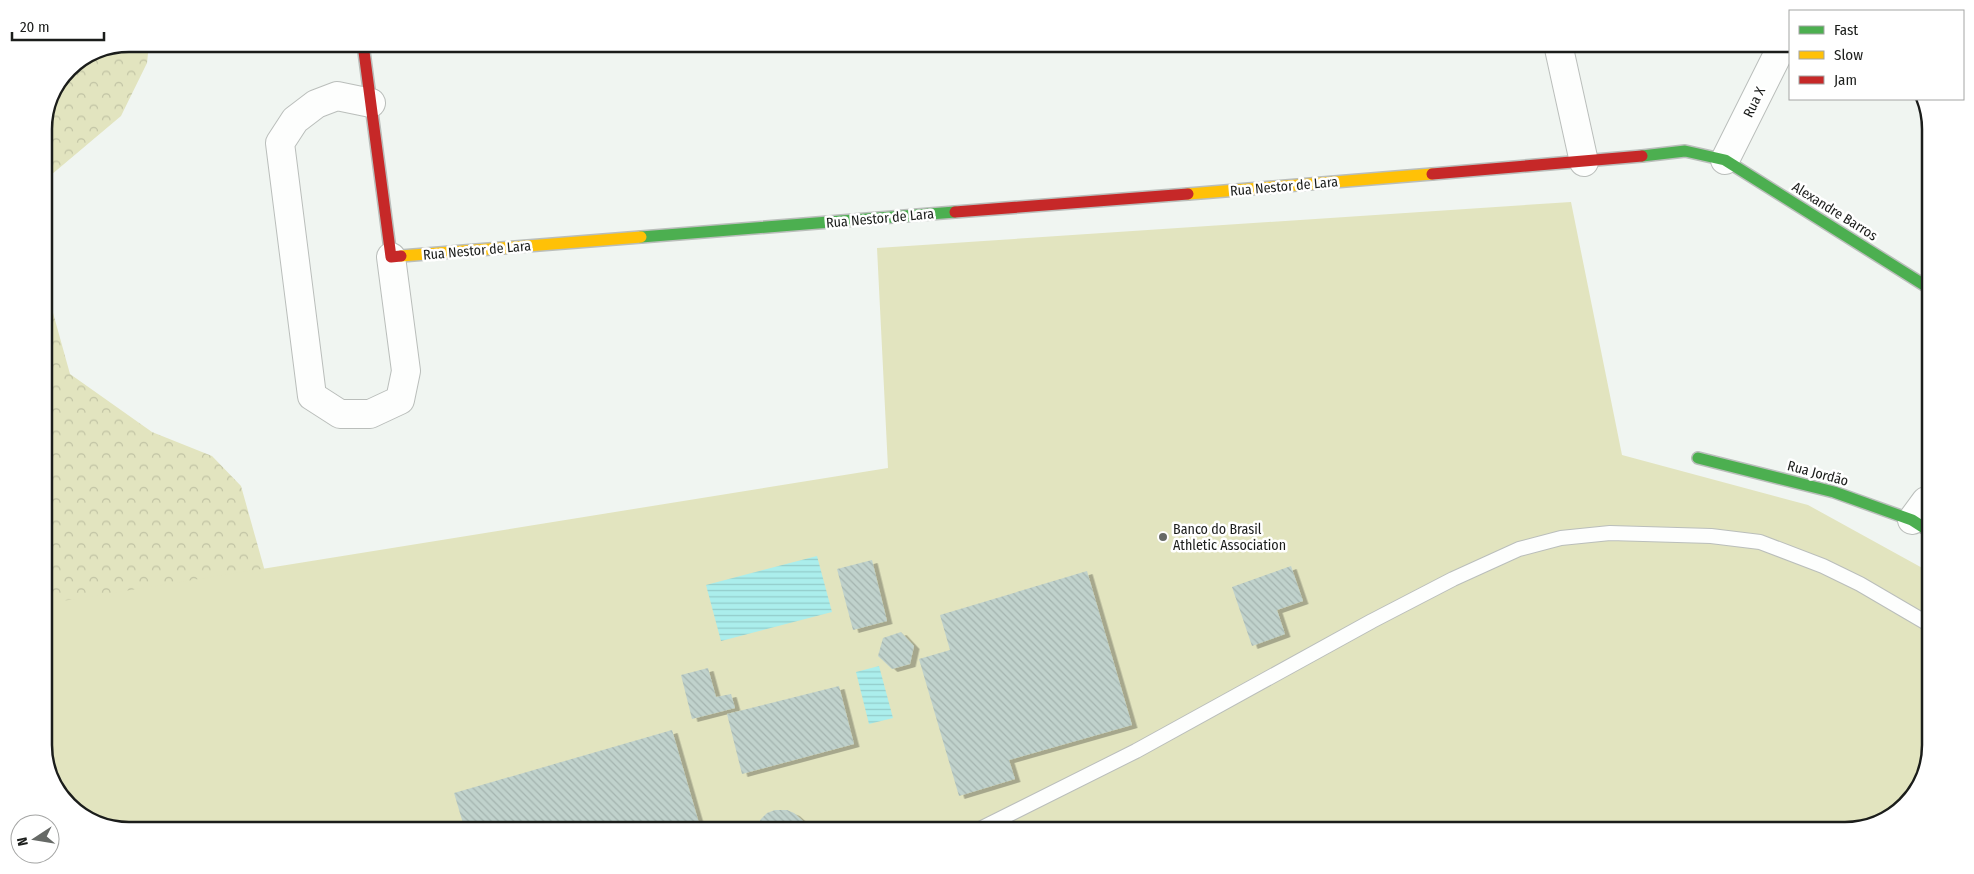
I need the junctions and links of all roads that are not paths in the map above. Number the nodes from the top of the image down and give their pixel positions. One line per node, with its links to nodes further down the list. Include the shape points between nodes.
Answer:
1 (364, 52): 4 (street)
2 (1560, 52): 6 (street)
3 (1779, 52): 5 (street, Rua X)
4 (371, 103): 7 (street); 7 (street, via 336,96 316,104 295,120 280,143 312,396 340,414 370,414 400,400 406,371)
5 (1725, 160): 6 (street, Rua Nestor de Lara, via 1686,151); 8 (street, Alexandre Barros)
6 (1584, 162): 7 (street, Rua Nestor de Lara)
7 (391, 257)
8 (1921, 284)
9 (1698, 458): 10 (street, Rua Jordão)
10 (1921, 517)
11 (1922, 620): 12 (lane, via 1823,566 1760,542 1711,536 1610,533 1561,538 1520,550 1445,583 1136,751)
12 (994, 822)

